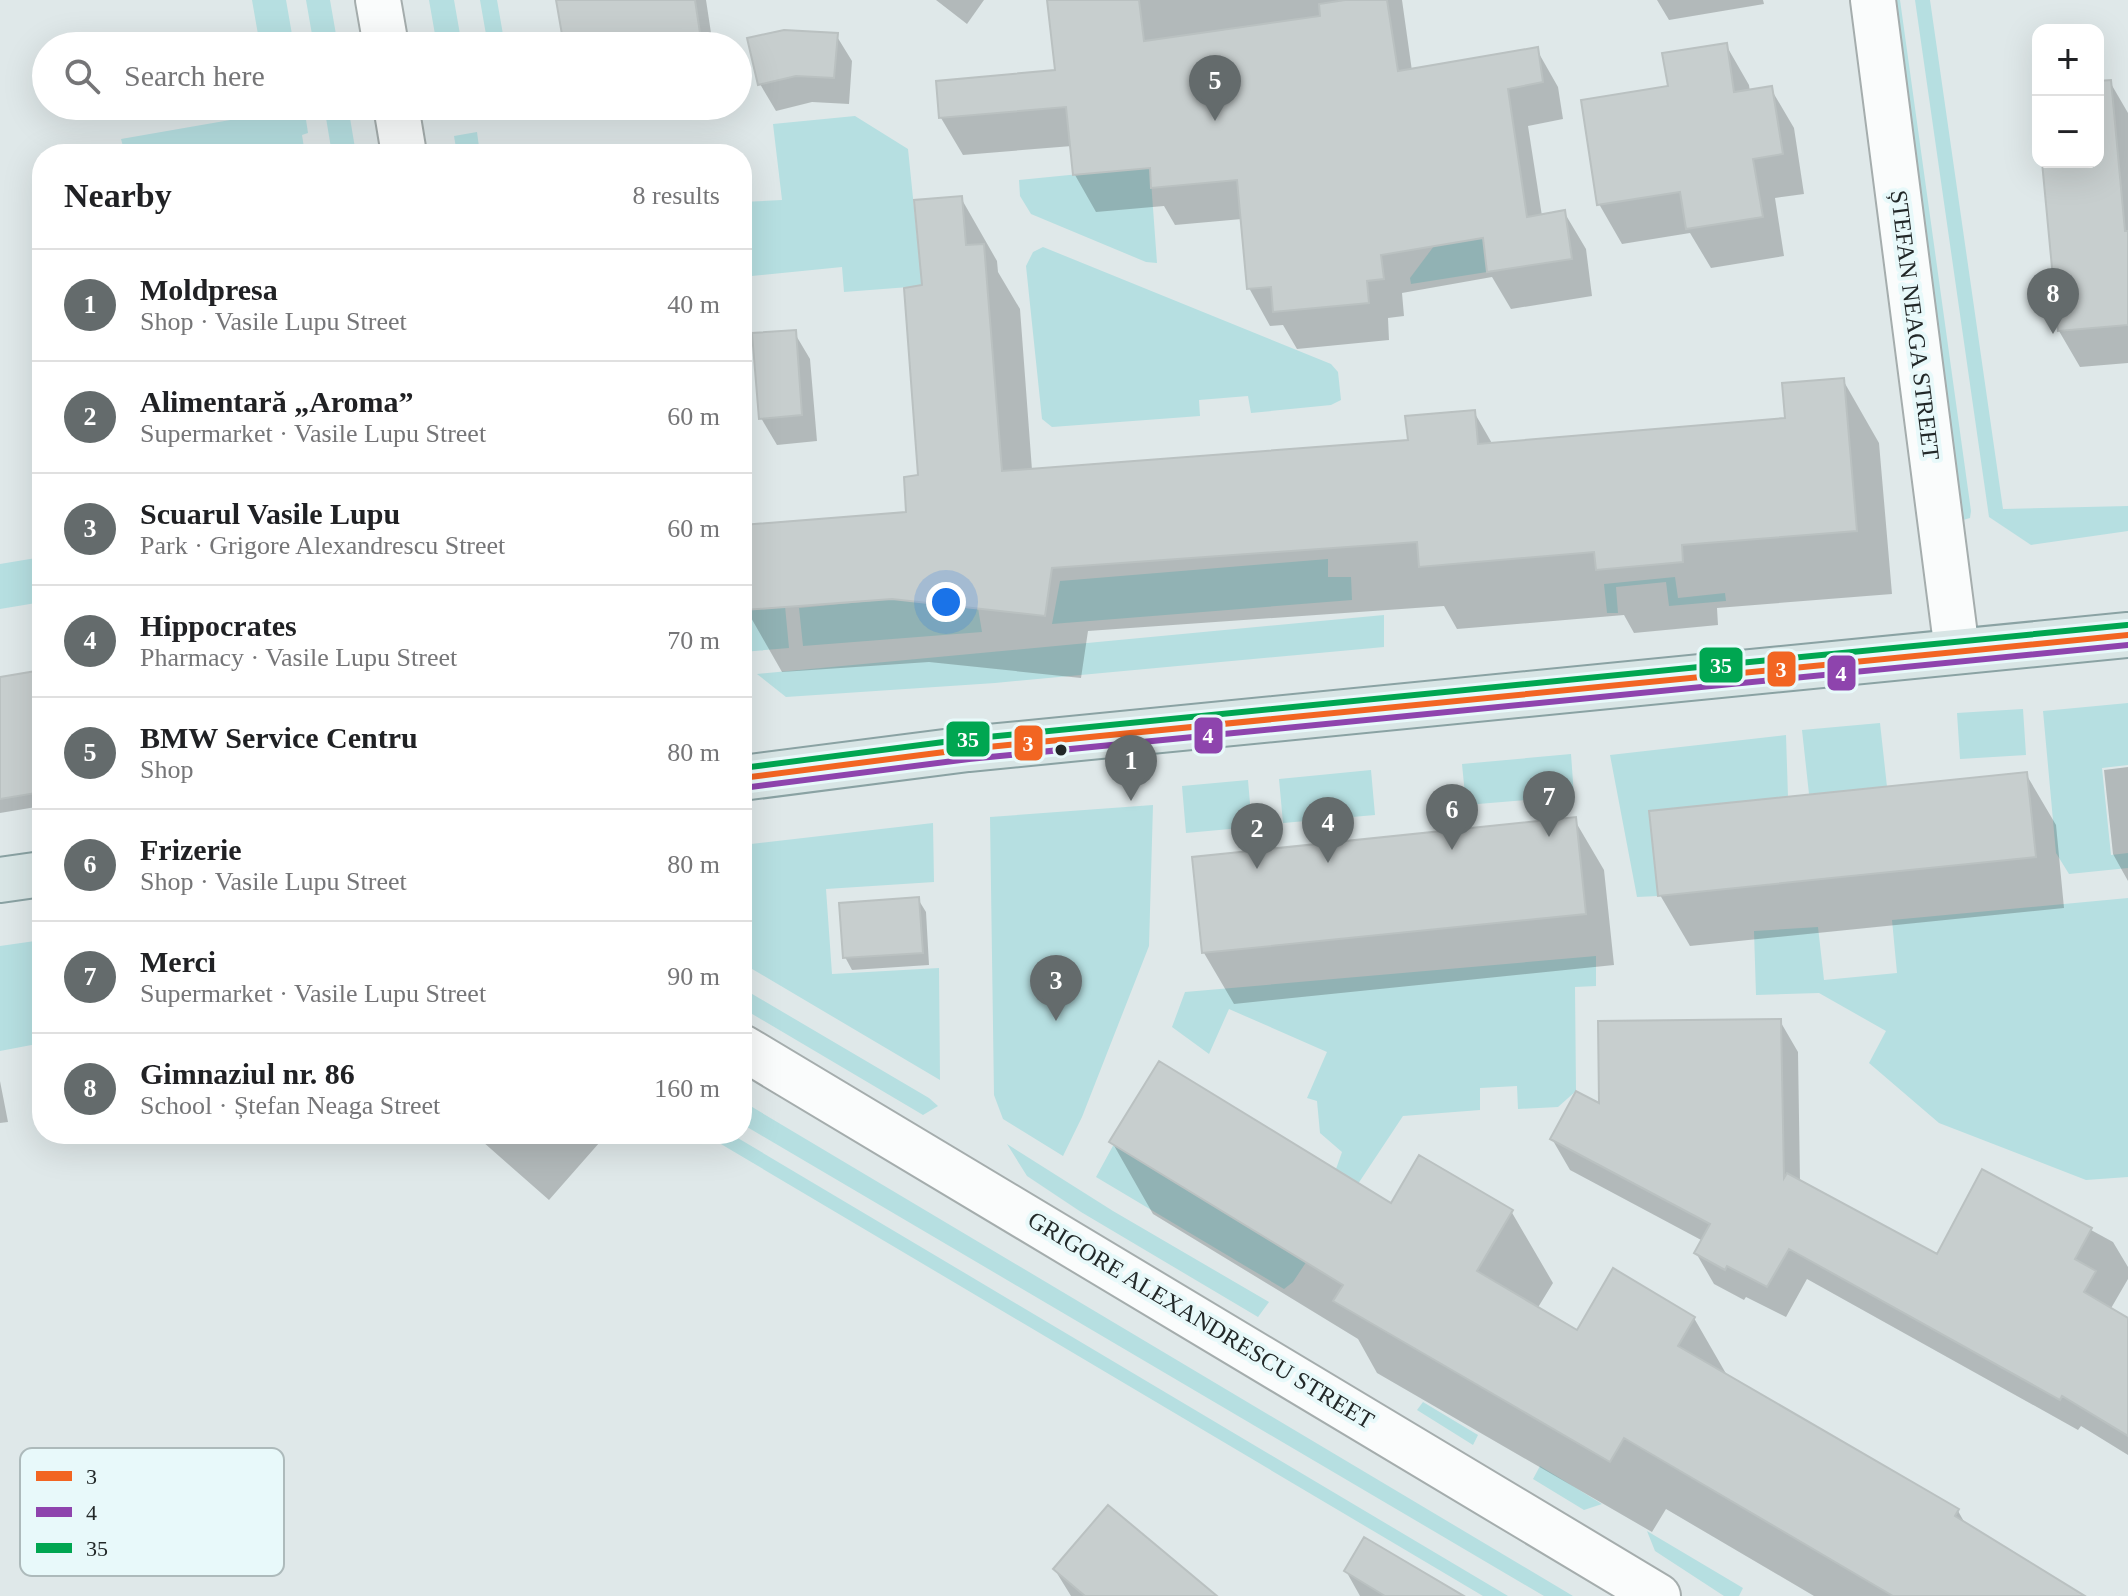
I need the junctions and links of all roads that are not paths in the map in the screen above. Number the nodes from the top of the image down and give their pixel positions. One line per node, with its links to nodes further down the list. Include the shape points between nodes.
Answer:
1 (378, 0): 3 (street)
2 (1873, 0): 7 (street, ȘTEFAN NEAGA STREET)
3 (384, 32)
4 (398, 120): 5 (street)
5 (402, 144)
6 (2128, 635): 7 (main road)
7 (1957, 651): 8 (main road, via 968,749)
8 (752, 777)
9 (32, 875): 10 (main road)
10 (0, 880)
11 (752, 1053): 12 (street, GRIGORE ALEXANDRESCU STREET)
12 (1658, 1596)

